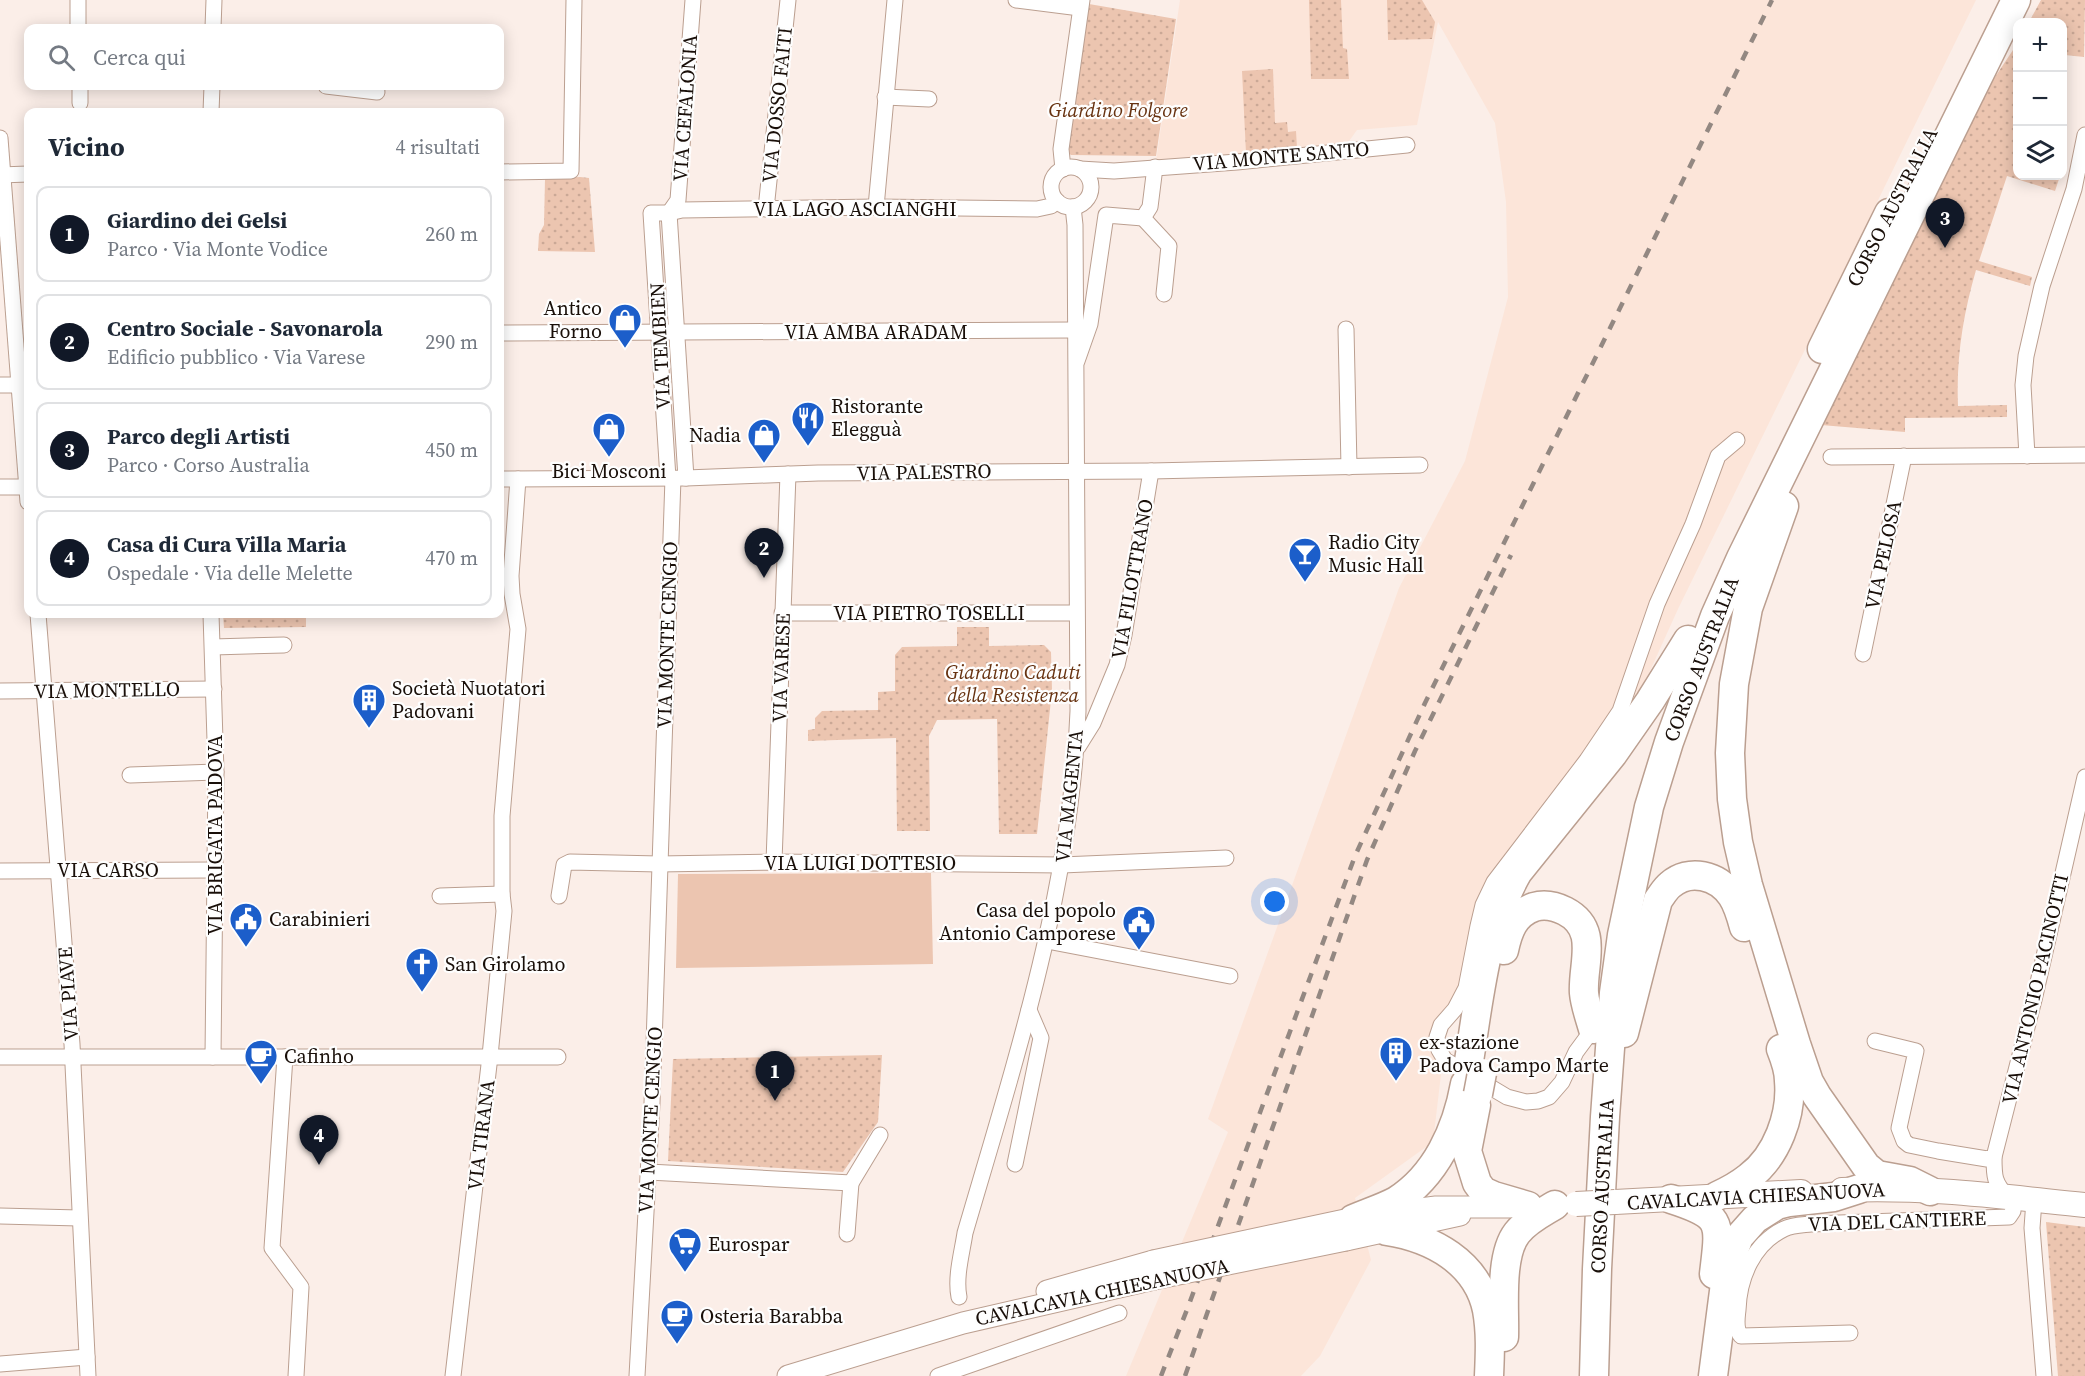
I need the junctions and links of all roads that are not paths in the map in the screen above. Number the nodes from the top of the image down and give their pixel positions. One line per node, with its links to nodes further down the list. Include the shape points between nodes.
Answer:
1 (78, 0): 11 (street)
2 (214, 0): 12 (street)
3 (574, 0): 28 (street, via 571,171)
4 (693, 0): 37 (street, VIA CEFALONIA, via 678,200)
5 (788, 0): 35 (street, VIA DOSSO FAITI)
6 (895, 0): 17 (street)
7 (1017, 0): 10 (street)
8 (1997, 0): 69 (highway, CORSO AUSTRALIA, via 1858,273 1729,544)
9 (2016, 0): 49 (highway, CORSO AUSTRALIA)
10 (1081, 4): 25 (street, via 1061,149)
11 (78, 24)
12 (213, 24)
13 (80, 90): 19 (street)
14 (212, 90): 20 (street)
15 (360, 90): 16 (street)
16 (377, 92)
17 (885, 97): 18 (street); 33 (street)
18 (929, 99)
19 (80, 103)
20 (211, 108)
21 (2085, 135): 53 (street, via 2074,189 2042,286 2026,356 2023,385)
22 (0, 138): 29 (street)
23 (1407, 145): 24 (street, VIA MONTE SANTO)
24 (1155, 167): 27 (street, VIA MONTE SANTO); 38 (street, via 1150,207)
25 (1063, 169): 26 (street, VIA MONTE SANTO); 32 (street, via 1051,183)
26 (1080, 169): 27 (street, VIA MONTE SANTO); 31 (street, via 1089,177)
27 (1114, 171): 31 (street)
28 (504, 172)
29 (2, 174): 30 (street); 40 (street)
30 (24, 174)
31 (1091, 189): 34 (street, via 1084,202)
32 (1057, 201): 33 (street, VIA LAGO ASCIANGHI, via 1037,209); 34 (street)
33 (876, 207): 35 (street, VIA LAGO ASCIANGHI)
34 (1073, 207): 42 (street)
35 (766, 209): 37 (street, VIA LAGO ASCIANGHI)
36 (651, 213): 37 (street, VIA LAGO ASCIANGHI); 44 (street, VIA TEMBIEN)
37 (669, 213): 45 (street, VIA TEMBIEN)
38 (1143, 218): 39 (street, via 1169,246); 46 (street, via 1106,215 1090,324)
39 (1164, 294)
40 (22, 329): 48 (street)
41 (1346, 329): 56 (street)
42 (1074, 330): 45 (street, VIA AMBA ARADAM); 46 (street)
43 (504, 333): 44 (street, VIA AMBA ARADAM)
44 (660, 333): 45 (street, VIA AMBA ARADAM); 60 (street, VIA TEMBIEN)
45 (677, 333): 60 (street, VIA TEMBIEN)
46 (1074, 366): 57 (street)
47 (0, 385): 48 (street)
48 (24, 385)
49 (1825, 388): 103 (highway, CORSO AUSTRALIA, via 1715,616 1648,807 1622,935); 110 (highway, via 1757,581 1741,641 1731,719 1735,820 1748,885 1813,1089 1866,1166 1877,1175 1910,1181)
50 (1737, 440): 94 (street, CORSO AUSTRALIA, via 1718,456 1657,604 1620,711 1494,882 1483,905 1466,988 1441,1024 1438,1050 1445,1060 1507,1097 1538,1101 1562,1082 1576,1052)
51 (2085, 455): 53 (street)
52 (1904, 456): 53 (street); 54 (street); 72 (street, VIA PELOSA)
53 (2027, 456)
54 (1832, 457)
55 (1420, 465): 56 (street, VIA PALESTRO)
56 (1349, 466): 58 (street, VIA PALESTRO)
57 (1075, 470): 58 (street, VIA PALESTRO); 59 (street, VIA PALESTRO); 66 (street, VIA MAGENTA)
58 (1151, 471): 76 (street, VIA FILOTTRANO, via 1117,665 1093,723)
59 (788, 474): 60 (street, VIA PALESTRO); 65 (street, VIA VARESE)
60 (676, 478): 62 (street, VIA PALESTRO); 83 (street, VIA MONTE CENGIO)
61 (504, 479): 62 (street, VIA PALESTRO)
62 (518, 479): 88 (street, VIA TIRANA, via 511,576 518,629 504,779)
63 (0, 487): 64 (street)
64 (24, 491)
65 (782, 613): 66 (street, VIA PIETRO TOSELLI); 82 (street, VIA VARESE)
66 (1076, 613): 76 (street, VIA MAGENTA)
67 (38, 618): 75 (street, VIA PIAVE)
68 (211, 618): 71 (street, VIA BRIGATA PADOVA)
69 (1688, 640): 94 (highway, CORSO AUSTRALIA, via 1632,805 1604,931); 102 (highway, via 1613,753 1508,889 1488,953)
70 (284, 645): 71 (street)
71 (213, 647): 73 (street, VIA BRIGATA PADOVA)
72 (1863, 654)
73 (214, 689): 75 (street, VIA MONTELLO); 77 (street, VIA BRIGATA PADOVA)
74 (0, 691): 75 (street, VIA MONTELLO)
75 (45, 691): 85 (street, VIA PIAVE)
76 (1076, 749): 84 (street, VIA MAGENTA)
77 (216, 772): 78 (street); 86 (street, VIA BRIGATA PADOVA)
78 (130, 775)
79 (2085, 777): 80 (street, VIA ANTONIO PACINOTTI)
80 (2080, 823): 105 (street, VIA ANTONIO PACINOTTI)
81 (1226, 858): 84 (street, VIA LUIGI DOTTESIO)
82 (774, 862): 83 (street, VIA LUIGI DOTTESIO); 84 (street, VIA LUIGI DOTTESIO)
83 (659, 864): 90 (street, via 567,863); 107 (street, VIA MONTE CENGIO)
84 (1062, 865): 91 (street, VIA MAGENTA)
85 (59, 870): 86 (street, VIA CARSO); 87 (street, VIA CARSO); 96 (street, VIA PIAVE)
86 (215, 870): 99 (street, VIA BRIGATA PADOVA)
87 (0, 871)
88 (502, 894): 89 (street); 97 (street, VIA TIRANA, via 504,911)
89 (440, 896)
90 (559, 896)
91 (1047, 941): 92 (street); 93 (street, VIA MAGENTA)
92 (1230, 976)
93 (1029, 1010): 106 (street, via 1041,1038); 122 (street, VIA MAGENTA, via 965,1233)
94 (1593, 1029): 102 (highway, via 1584,993 1588,954 1584,931 1575,916 1555,906 1535,907 1517,917 1508,933); 136 (highway, CORSO AUSTRALIA)
95 (1875, 1041): 105 (street, via 1916,1051 1899,1128 1904,1142 1938,1151)
96 (72, 1056): 98 (street); 99 (street); 117 (street, VIA PIAVE)
97 (490, 1056): 100 (street); 101 (street); 130 (street, VIA TIRANA)
98 (0, 1057)
99 (213, 1057): 100 (street)
100 (285, 1057): 129 (street, via 272,1248 301,1287)
101 (558, 1057)
102 (1473, 1080): 115 (highway, via 1467,1151 1477,1183 1494,1196); 118 (highway, via 1458,1119 1428,1173 1394,1202)
103 (1605, 1117): 111 (highway, via 1658,900 1669,885 1682,877 1694,874 1711,878 1732,896 1739,910 1789,1080 1787,1115 1772,1152 1749,1178); 121 (highway, CORSO AUSTRALIA)
104 (880, 1135): 108 (street)
105 (1994, 1157): 113 (street, VIA ANTONIO PACINOTTI, via 1994,1176 1999,1188)
106 (1015, 1164)
107 (649, 1172): 108 (street); 131 (street, VIA MONTE CENGIO)
108 (851, 1183): 120 (street)
109 (1859, 1190): 110 (main road, CAVALCAVIA CHIESANUOVA); 111 (main road, CAVALCAVIA CHIESANUOVA); 140 (highway, via 1777,1205 1755,1219 1739,1236 1727,1268)
110 (1930, 1191): 113 (main road, CAVALCAVIA CHIESANUOVA)
111 (1716, 1196): 112 (main road, CAVALCAVIA CHIESANUOVA)
112 (1671, 1199): 115 (main road, CAVALCAVIA CHIESANUOVA, bridge); 139 (highway, via 1708,1214 1719,1237)
113 (2019, 1199): 114 (main road, CAVALCAVIA CHIESANUOVA); 124 (street, VIA DEL CANTIERE, via 2009,1217 1804,1224 1784,1228 1765,1242 1743,1276 1737,1332 1742,1336); 141 (street, via 2032,1228)
114 (2085, 1205)
115 (1541, 1206): 118 (main road, CAVALCAVIA CHIESANUOVA, via 1436,1207); 119 (main road, CAVALCAVIA CHIESANUOVA); 135 (highway, via 1516,1234 1508,1251)
116 (0, 1216): 117 (street)
117 (79, 1218): 125 (street, VIA PIAVE)
118 (1348, 1226): 119 (main road, CAVALCAVIA CHIESANUOVA); 132 (main road, CAVALCAVIA CHIESANUOVA, bridge, via 1154,1270 1075,1282 963,1323)
119 (1388, 1231): 134 (highway, via 1431,1242 1457,1259 1473,1278 1487,1310)
120 (848, 1234)
121 (1597, 1269): 137 (highway, CORSO AUSTRALIA); 138 (highway)
122 (959, 1297)
123 (1119, 1313): 127 (street)
124 (1850, 1333)
125 (87, 1357): 126 (street); 128 (street, VIA PIAVE)
126 (0, 1364)
127 (969, 1371): 133 (street)
128 (88, 1376)
129 (296, 1376)
130 (453, 1376)
131 (637, 1376)
132 (788, 1376)
133 (938, 1376)
134 (1489, 1376)
135 (1502, 1376)
136 (1576, 1376)
137 (1594, 1376)
138 (1606, 1376)
139 (1700, 1376)
140 (1713, 1376)
141 (2044, 1376)

